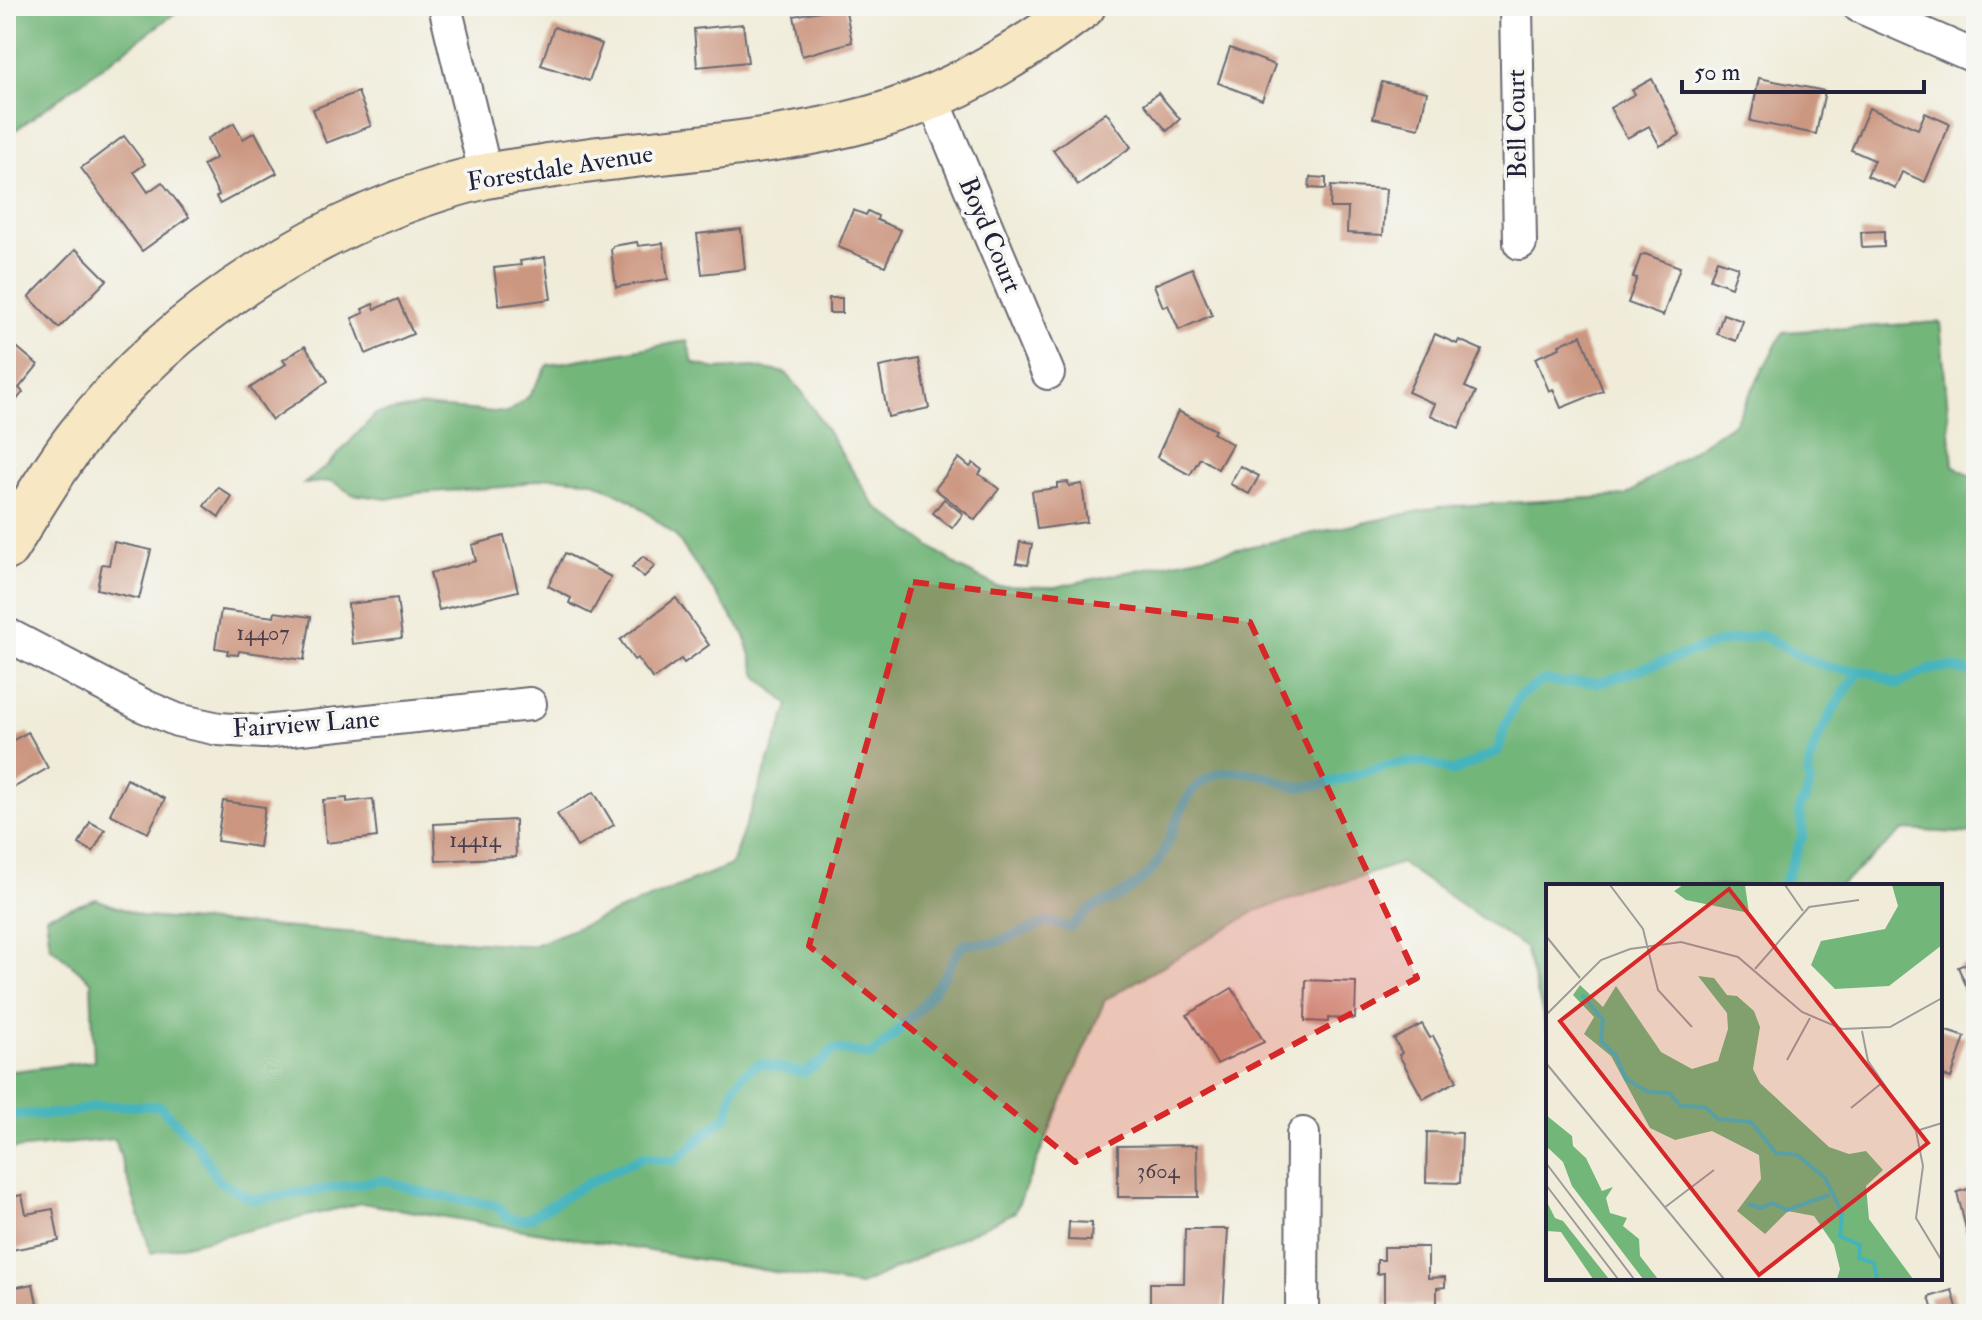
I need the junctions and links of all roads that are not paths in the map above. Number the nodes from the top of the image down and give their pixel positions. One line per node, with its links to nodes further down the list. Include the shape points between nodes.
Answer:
1 (445, 6): 7 (street)
2 (1083, 6): 6 (street, Forestdale Avenue, via 996,65)
3 (1516, 6): 8 (street, Bell Court)
4 (1871, 8): 5 (street)
5 (1976, 57)
6 (932, 97): 7 (street, Forestdale Avenue, via 873,118 770,139); 9 (street, Boyd Court)
7 (486, 176): 10 (street, Forestdale Avenue, via 364,219 233,291 123,384 78,437)
8 (1520, 243)
9 (1048, 373)
10 (6, 548)
11 (6, 634): 12 (street, Fairview Lane, via 144,706 219,729 263,732)
12 (530, 704)
13 (1303, 1134): 14 (street)
14 (1302, 1314)

